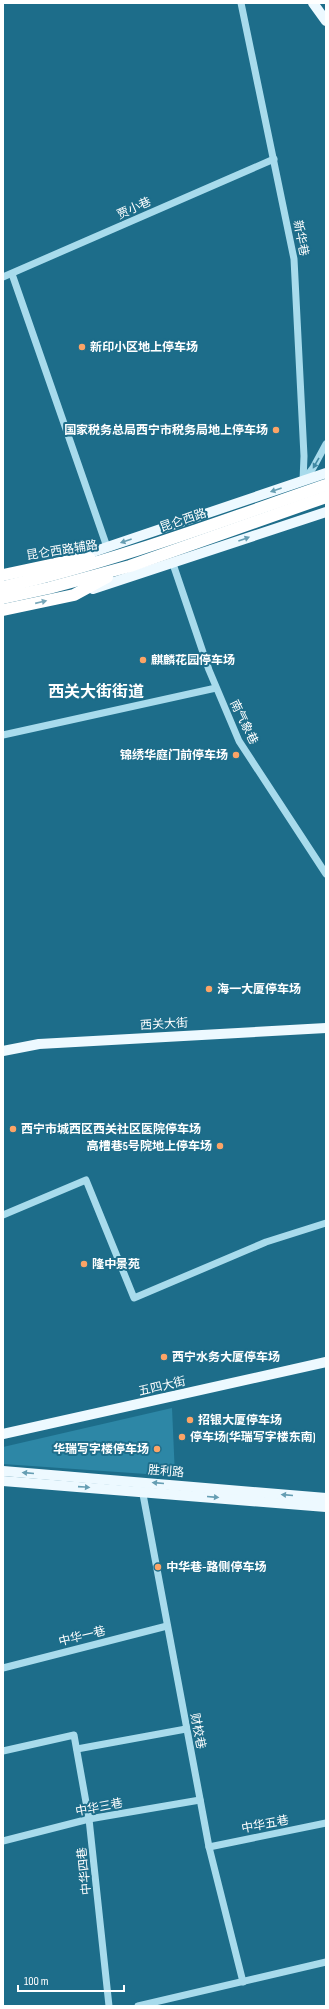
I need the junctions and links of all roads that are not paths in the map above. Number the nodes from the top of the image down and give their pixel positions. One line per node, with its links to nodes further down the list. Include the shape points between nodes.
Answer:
1 (241, 3): 4 (street, 新华巷)
2 (313, 3): 3 (main road)
3 (326, 21)
4 (274, 158): 5 (street, 贾小巷); 9 (street, 新华巷, via 294,259 304,456)
5 (12, 274): 6 (street, 贾小巷); 16 (street)
6 (3, 277)
7 (326, 444): 9 (street, one-way to 9)
8 (326, 473): 9 (main road)
9 (303, 481): 13 (main road, one-way to 13)
10 (326, 485): 14 (highway, 昆仑西路)
11 (326, 497): 14 (highway, 昆仑西路)
12 (326, 512): 15 (main road, one-way to 12)
13 (193, 518): 16 (main road, one-way to 16); 17 (main road, via 173,531 141,542)
14 (201, 535): 17 (highway, 昆仑西路)
15 (226, 546): 17 (main road, via 183,554 152,565); 19 (main road)
16 (107, 547): 18 (main road)
17 (128, 560): 18 (highway, 昆仑西路辅路); 21 (highway, 昆仑西路); 23 (highway)
18 (64, 562): 20 (highway, 昆仑西路辅路)
19 (173, 564): 23 (main road); 26 (street, 南气象巷)
20 (3, 575)
21 (48, 582): 22 (highway); 24 (highway)
22 (3, 587)
23 (74, 595): 25 (highway, one-way to 23)
24 (3, 598)
25 (3, 610)
26 (216, 688): 27 (street); 28 (street, 南气象巷, via 238,741)
27 (3, 735)
28 (326, 874)
29 (326, 1028): 30 (main road, 西关大街, via 38,1044)
30 (3, 1051)
31 (3, 1215): 32 (street, via 86,1180 134,1298 266,1242)
32 (326, 1223)
33 (326, 1362): 34 (main road, 五四大街)
34 (3, 1434)
35 (3, 1471): 37 (main road, 胜利路, one-way to 35)
36 (3, 1482): 37 (main road, 胜利路, one-way to 37)
37 (141, 1487): 38 (main road, 胜利路, one-way to 37); 39 (main road, 胜利路, one-way to 39); 40 (street, 财校巷)
38 (326, 1498)
39 (326, 1507)
40 (167, 1626): 41 (street, 中华一巷); 42 (street, 财校巷)
41 (3, 1668)
42 (186, 1729): 43 (street); 45 (street, 财校巷)
43 (77, 1749): 44 (street, 中华四巷, via 74,1735); 46 (street, 中华四巷)
44 (3, 1751)
45 (200, 1800): 46 (street, 中华三巷); 49 (street, 财校巷)
46 (89, 1819): 48 (street, 中华三巷); 52 (street, 中华四巷)
47 (326, 1823): 49 (street, 中华五巷)
48 (3, 1842)
49 (209, 1846): 51 (street, 财校巷)
50 (326, 1962): 51 (street)
51 (243, 1982): 53 (street)
52 (109, 2006)
53 (138, 2006)

